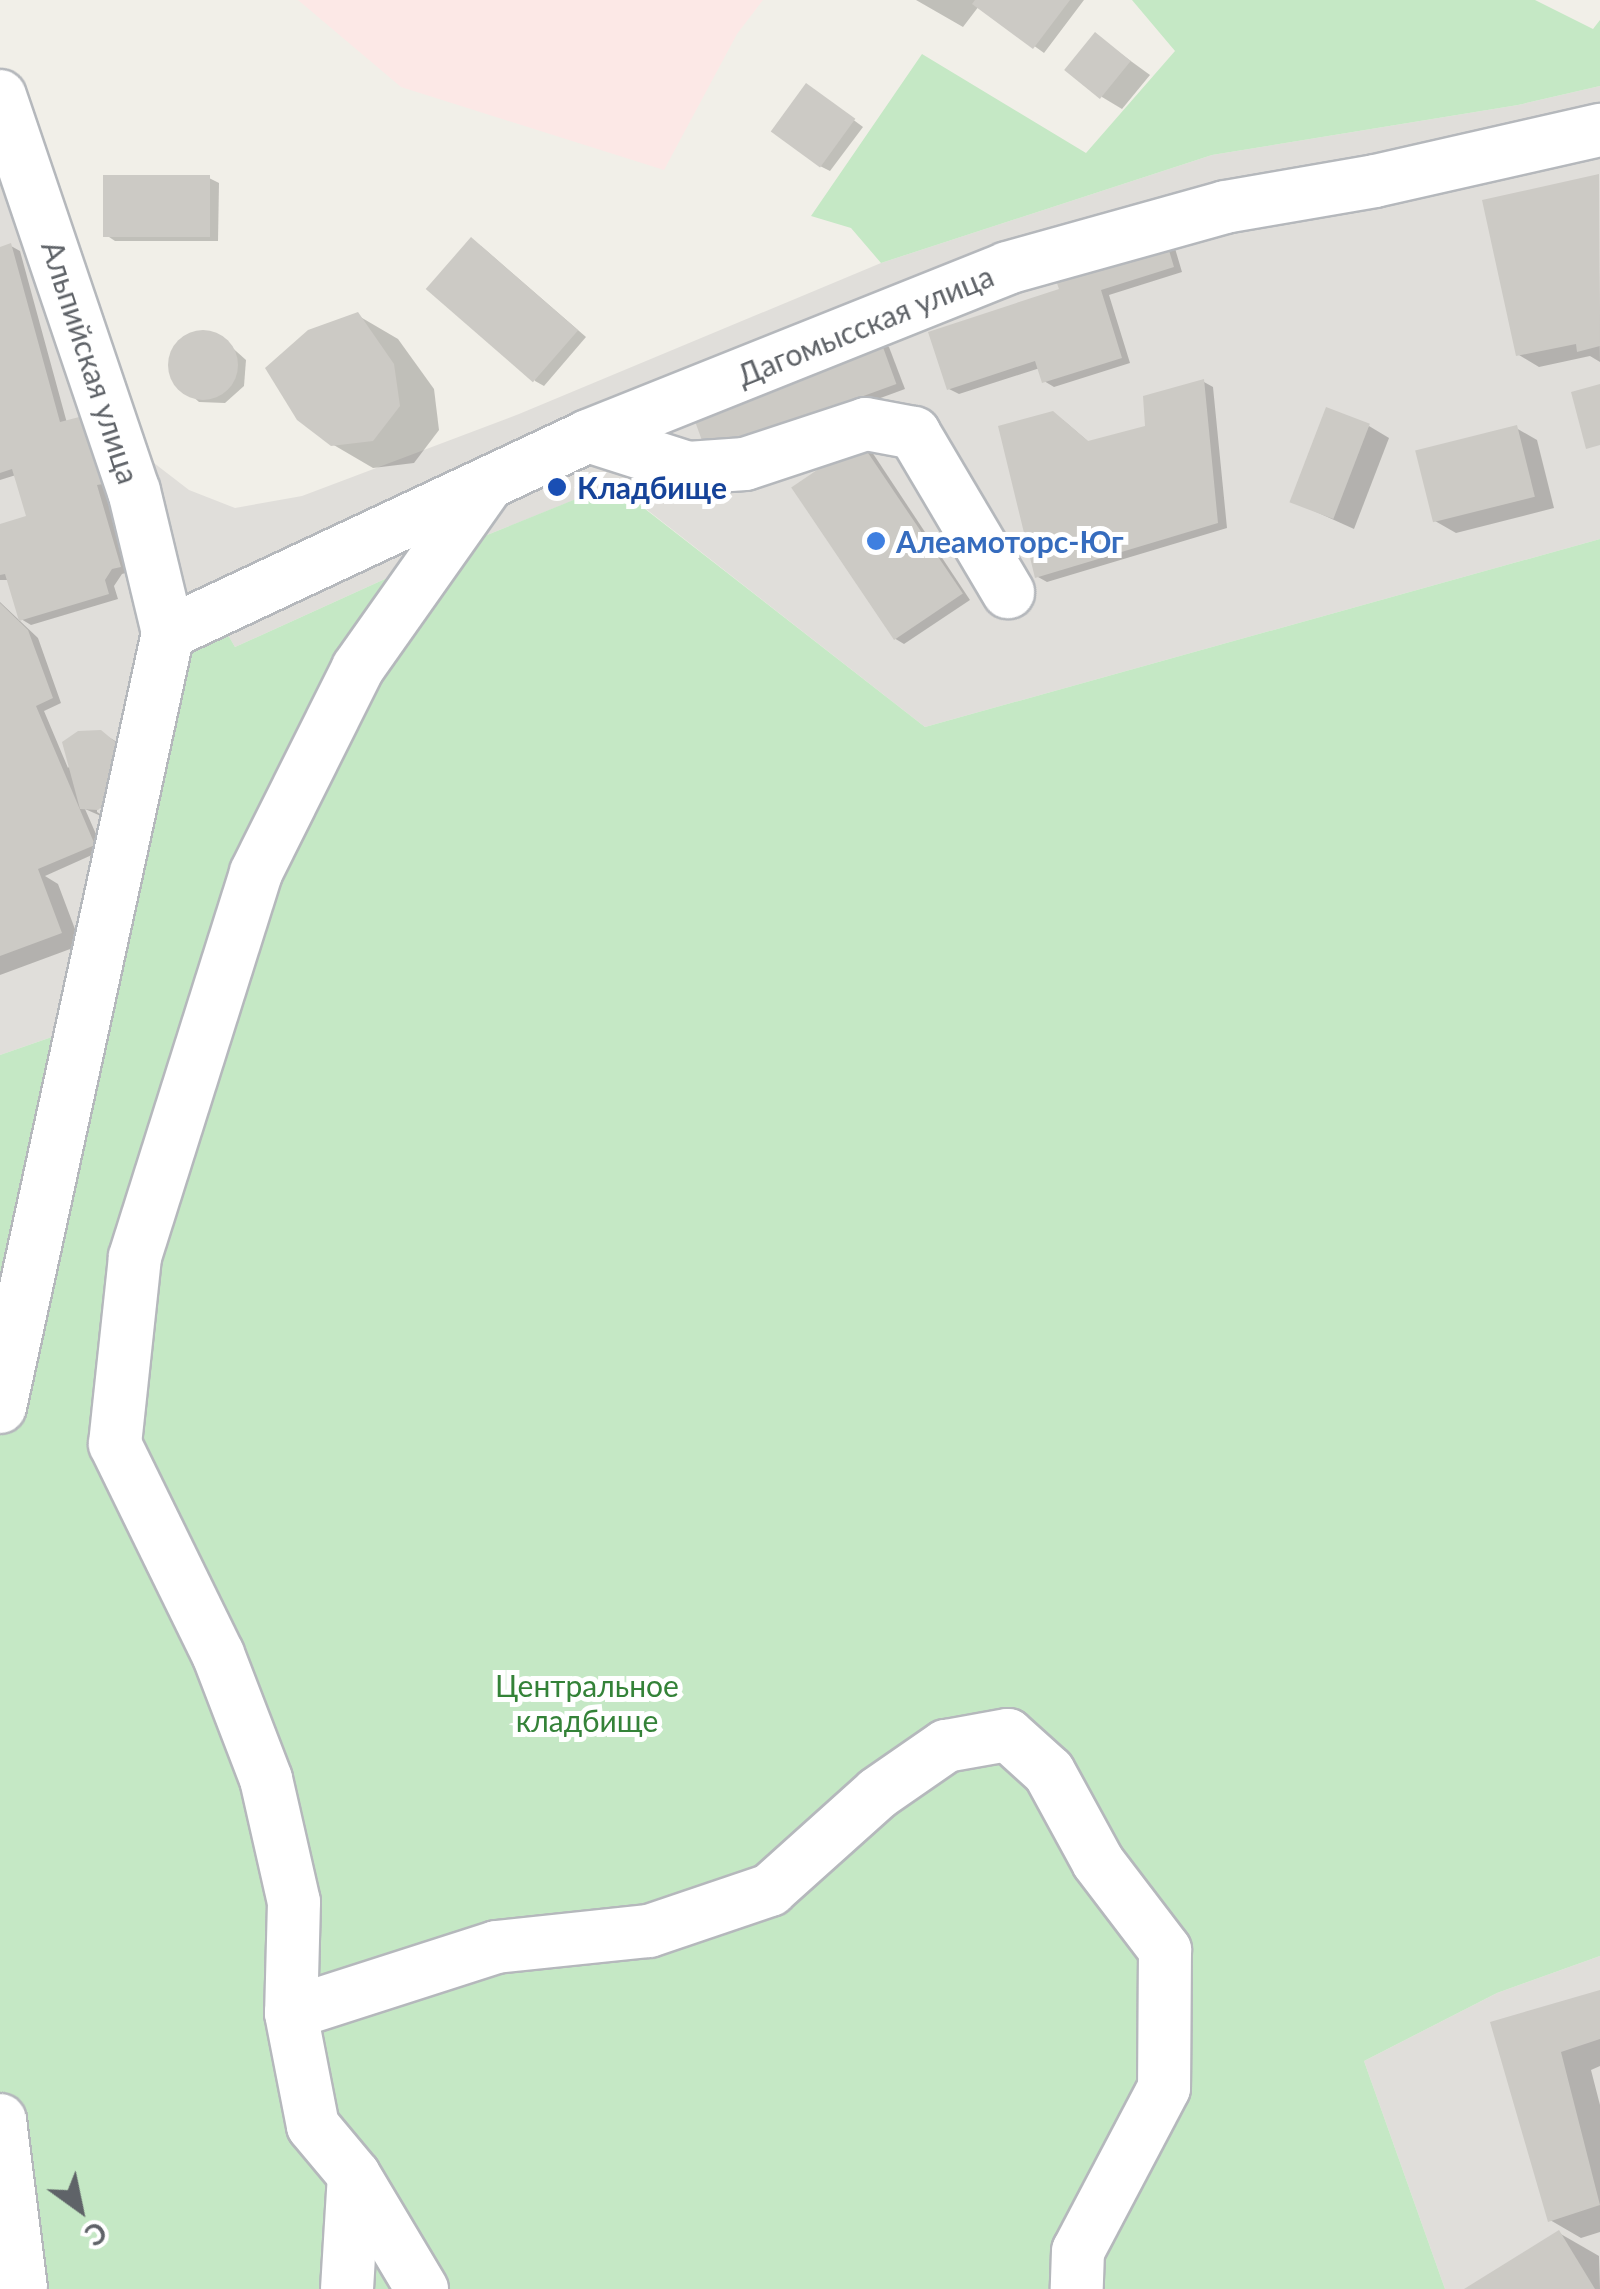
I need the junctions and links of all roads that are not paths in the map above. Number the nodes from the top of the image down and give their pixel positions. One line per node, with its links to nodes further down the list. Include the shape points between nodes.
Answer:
1 (0, 96): 6 (street, Альпийская улица, via 134,491)
2 (1600, 130): 3 (street, Дагомысская улица, via 1224,207 1008,268)
3 (588, 436): 4 (street, Дагомысская улица); 5 (street, via 688,468 746,464 866,424 914,432)
4 (487, 485): 6 (street, Дагомысская улица); 8 (street, via 358,668 256,873 136,1257 114,1444 218,1654 266,1779 294,1902)
5 (1008, 592)
6 (168, 633): 7 (street)
7 (0, 1406)
8 (291, 2012): 10 (street, via 312,2126); 14 (street, via 496,1946 649,1931 770,1890 878,1792 946,1746 1008,1735 1049,1772 1098,1862 1165,1950 1164,2088 1078,2251)
9 (0, 2120): 11 (street)
10 (354, 2175): 12 (street); 13 (street)
11 (21, 2289)
12 (348, 2289)
13 (422, 2289)
14 (1077, 2289)

